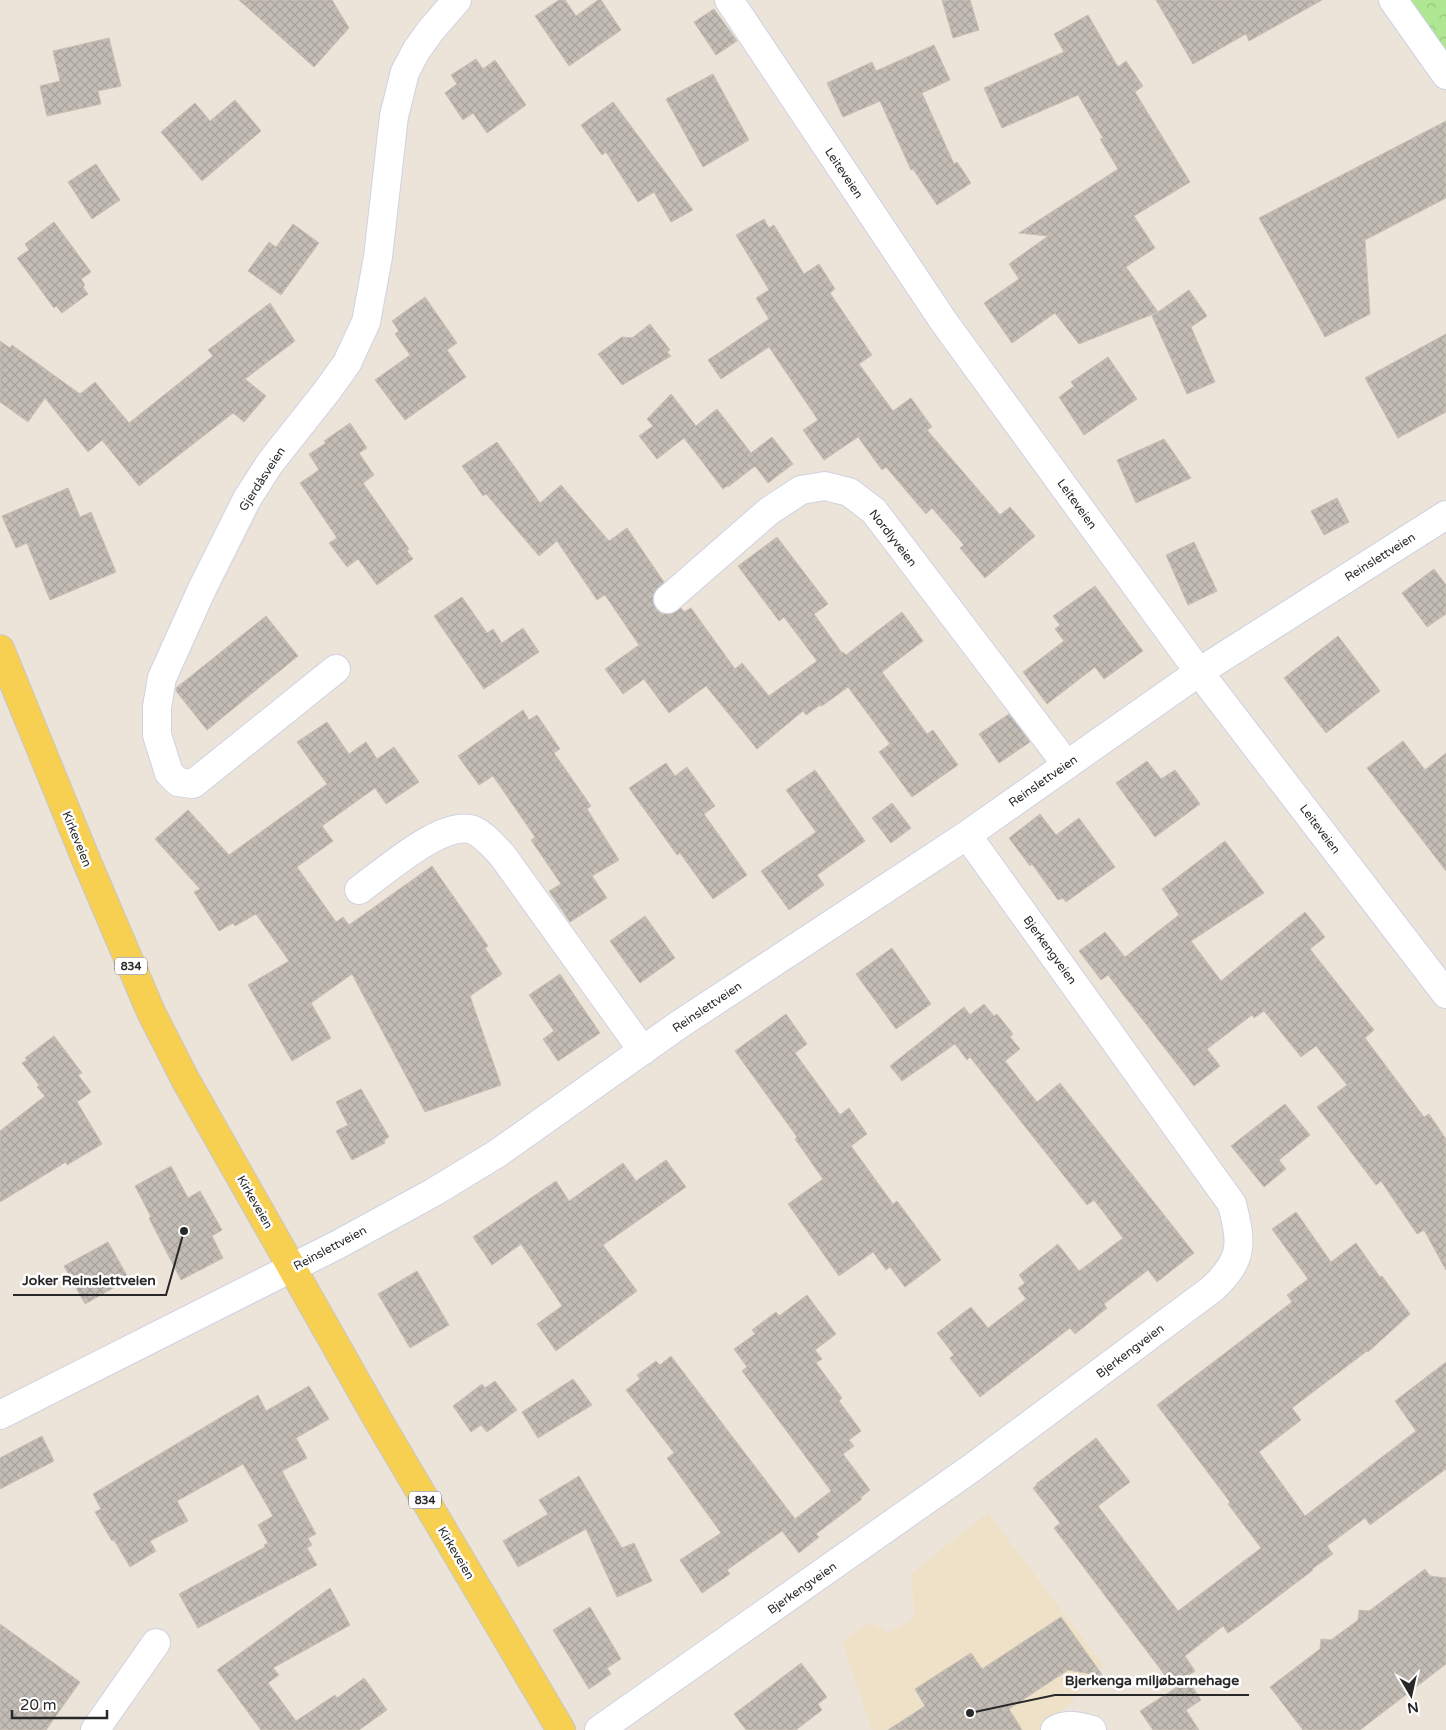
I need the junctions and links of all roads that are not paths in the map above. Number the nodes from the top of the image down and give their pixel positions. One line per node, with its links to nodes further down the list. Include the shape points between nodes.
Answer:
1 (458, 0): 8 (street, Gjerdåsveien, via 431,30 405,72 394,116 378,257 366,322 347,363 270,462 247,499 162,678 157,735 169,773 178,782 193,784)
2 (729, 0): 9 (street, Leiteveien, via 944,322)
3 (1393, 0): 4 (street)
4 (1446, 75)
5 (1446, 515): 9 (street, Reinslettveien)
6 (668, 599): 10 (street, Nordlyveien, via 769,511 802,490 825,486 849,492 874,511)
7 (0, 649): 15 (main road, Kirkeveien / 834, via 151,1012)
8 (336, 668)
9 (1199, 672): 10 (street, Reinslettveien); 13 (street, Leiteveien)
10 (1067, 765): 11 (street, Reinslettveien)
11 (967, 835): 14 (street, Reinslettveien); 20 (street, Bjerkengveien, via 1232,1204 1238,1242 1235,1261 1227,1275 1212,1289 973,1468)
12 (359, 890): 14 (street, via 430,838 450,830 472,829 486,838 502,856)
13 (1446, 994)
14 (643, 1051): 15 (street, Reinslettveien, via 490,1158)
15 (292, 1269): 16 (street, Reinslettveien); 19 (main road, Kirkeveien / 834)
16 (0, 1415)
17 (156, 1643): 18 (street)
18 (95, 1730)
19 (561, 1730)
20 (600, 1730)
21 (1055, 1730): 22 (street, via 1078,1725)
22 (1092, 1730)

